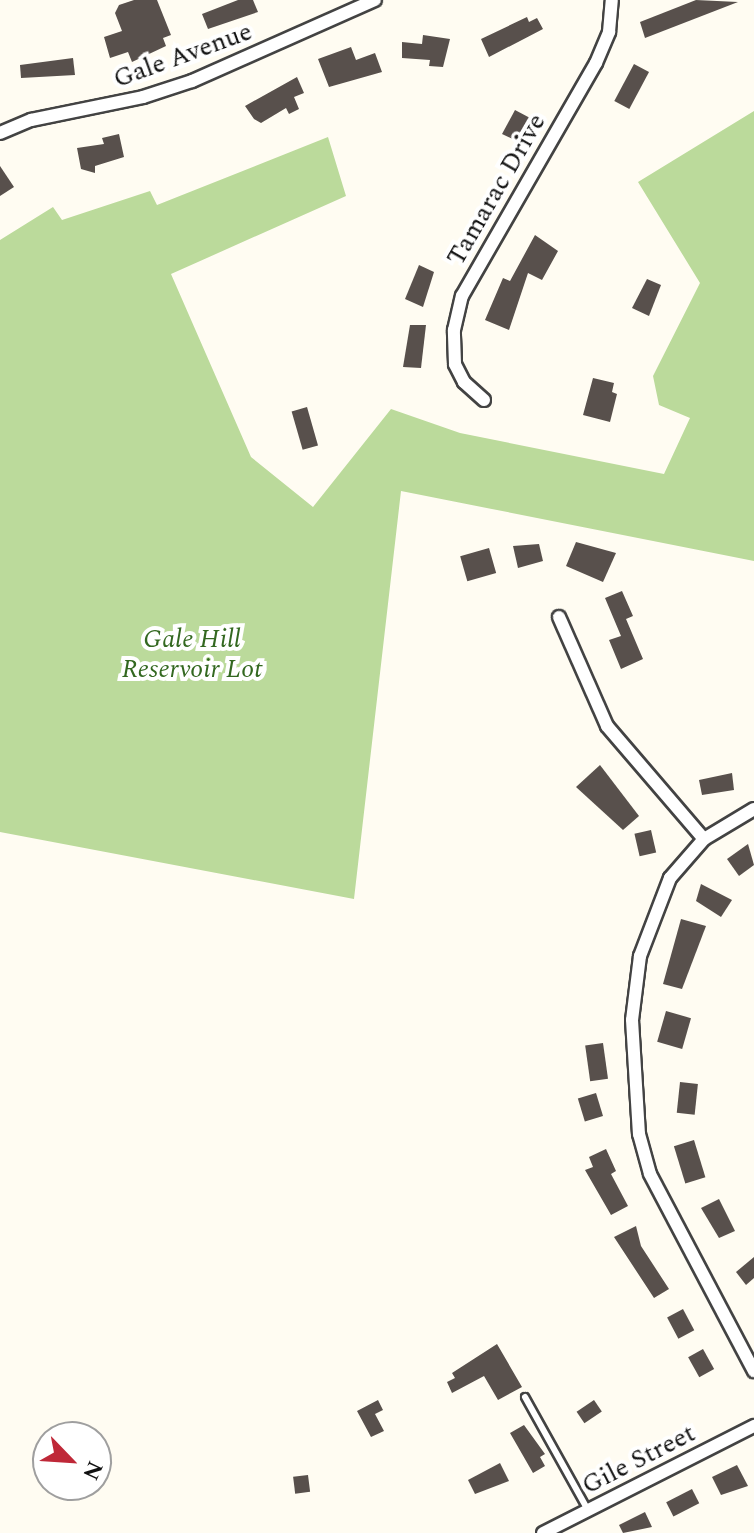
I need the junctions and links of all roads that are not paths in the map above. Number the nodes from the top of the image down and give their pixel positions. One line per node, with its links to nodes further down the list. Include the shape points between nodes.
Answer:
1 (375, 0): 3 (street, Gale Avenue, via 192,81 143,97 31,120)
2 (612, 0): 4 (street, Tamarac Drive, via 609,32 596,63 462,296 454,330 455,364 464,382)
3 (0, 133)
4 (484, 400)
5 (559, 617): 7 (street, via 607,726)
6 (754, 809): 7 (street)
7 (704, 839): 8 (street, via 670,878 640,956 632,1020 637,1110 657,1194)
8 (754, 1371)
9 (525, 1397): 11 (lane)
10 (754, 1426): 11 (street, Gile Street)
11 (588, 1510): 12 (street, Gile Street)
12 (543, 1533)

